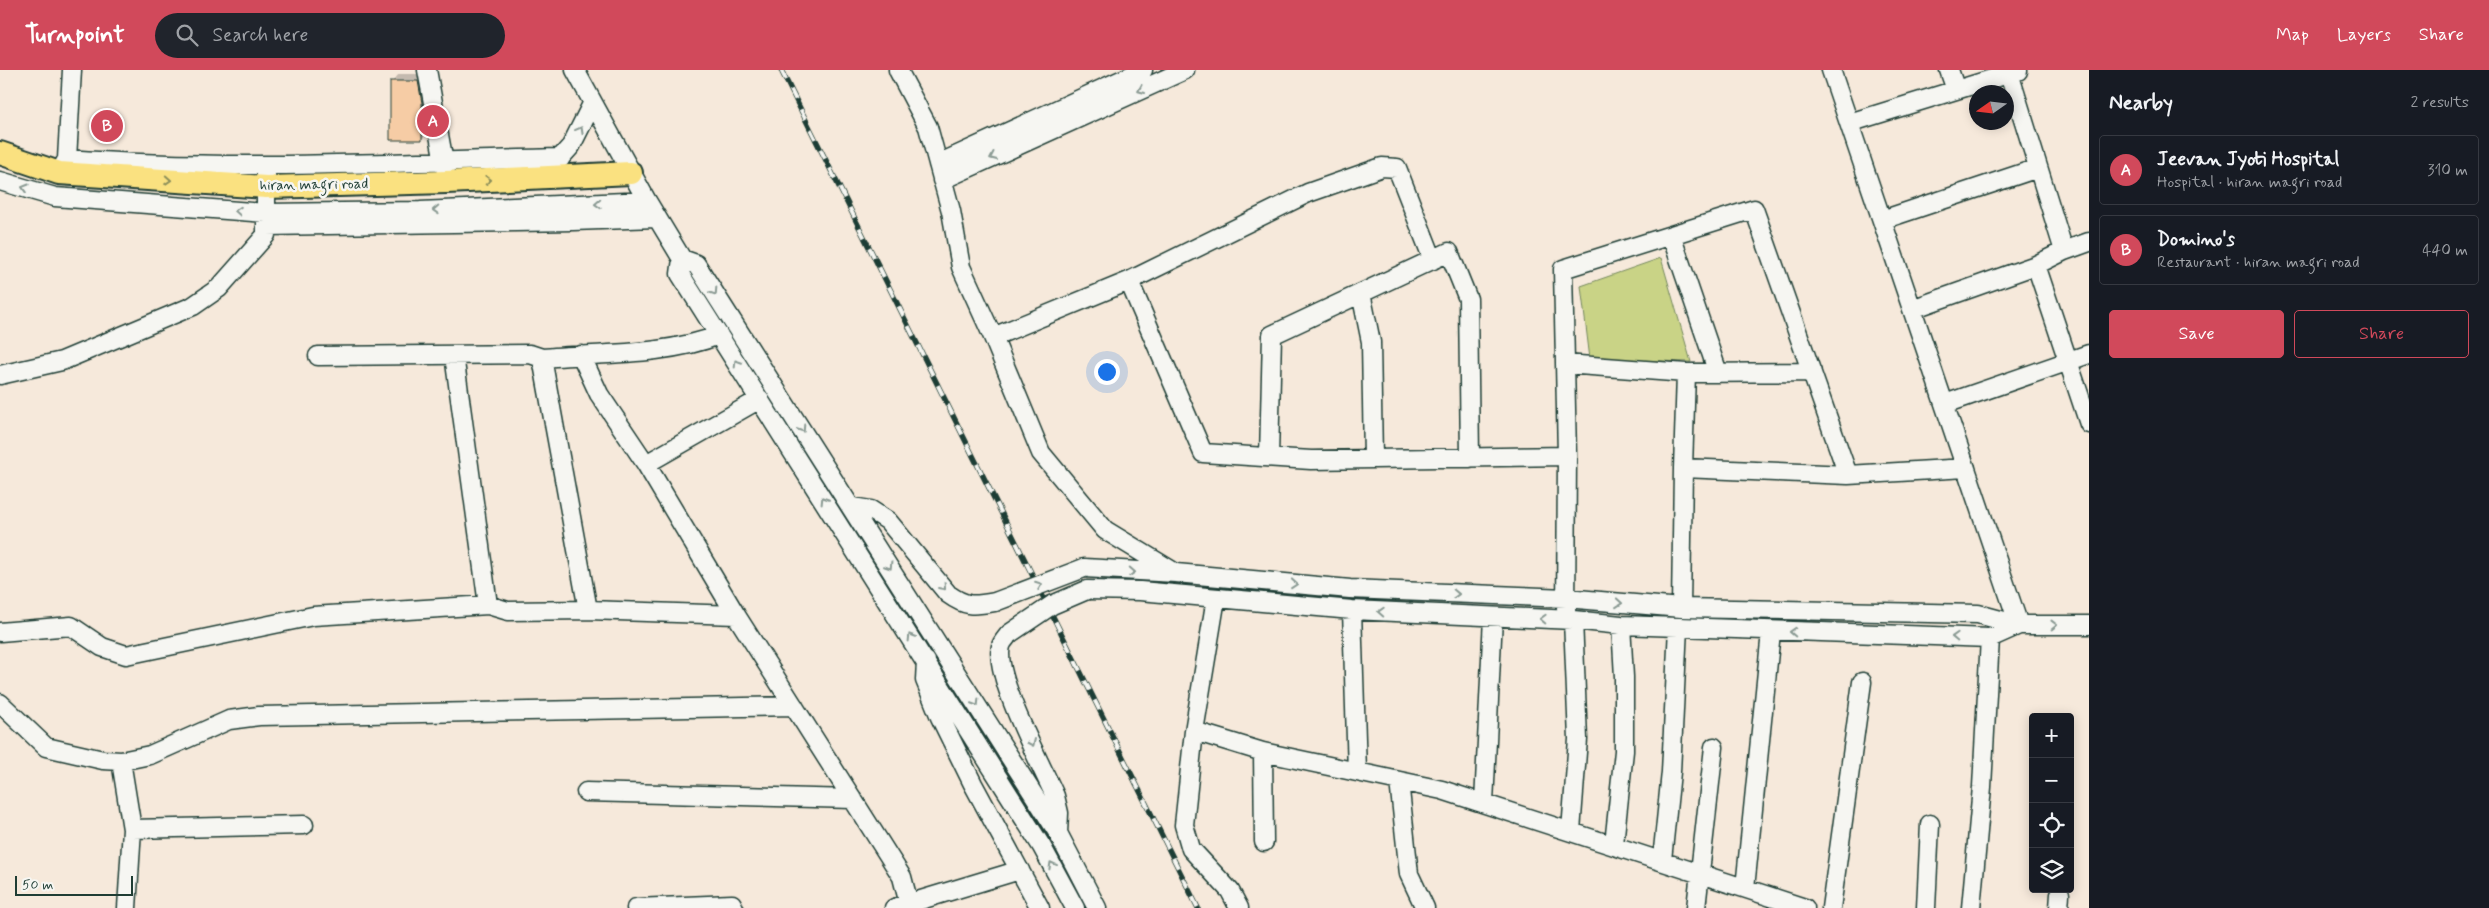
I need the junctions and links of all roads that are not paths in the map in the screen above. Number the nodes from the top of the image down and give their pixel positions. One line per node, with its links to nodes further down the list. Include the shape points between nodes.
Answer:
1 (72, 70): 15 (street)
2 (427, 70): 17 (street)
3 (575, 70): 11 (street)
4 (898, 70): 18 (street, via 928,127)
5 (1144, 70): 18 (street)
6 (1185, 70): 18 (street, one-way to 18)
7 (1831, 70): 12 (street)
8 (1949, 70): 10 (street)
9 (2014, 72): 10 (street); 16 (street)
10 (1956, 90): 12 (street)
11 (592, 104): 14 (street, one-way to 11, via 582,127); 19 (street)
12 (1849, 123): 26 (street)
13 (0, 154): 15 (main road, hiran magri road)
14 (561, 158): 17 (street); 21 (street)
15 (63, 166): 20 (main road, hiran magri road); 23 (street)
16 (2038, 168): 26 (street); 30 (street)
17 (446, 172): 20 (main road, hiran magri road); 21 (main road, hiran magri road, one-way to 21)
18 (940, 172): 38 (street, via 961,267)
19 (631, 173): 21 (main road, hiran magri road); 24 (street)
20 (266, 176): 27 (street)
21 (541, 178)
22 (0, 180): 23 (street, one-way to 22)
23 (55, 197): 27 (street, one-way to 23)
24 (647, 201): 25 (street); 27 (street, one-way to 27, via 430,211)
25 (656, 218): 27 (street, via 622,219 609,232); 31 (street)
26 (1882, 220): 36 (street)
27 (266, 225): 49 (street, via 219,288 194,306 62,361)
28 (1671, 235): 45 (street, via 1563,269); 46 (street, via 1754,209); 48 (street)
29 (2089, 242): 30 (street)
30 (2064, 251): 33 (street)
31 (682, 260): 37 (street, via 680,274); 61 (street, one-way to 61, via 696,264)
32 (1433, 260): 34 (street, via 1397,168 1382,167 1308,193); 35 (street); 55 (street, via 1449,252 1468,299)
33 (2036, 265): 36 (street); 44 (street)
34 (1129, 281): 38 (street); 54 (street, via 1203,453)
35 (1361, 293): 54 (street, via 1272,335); 56 (street, via 1371,342)
36 (1912, 309): 51 (street)
37 (719, 335): 41 (street, via 702,342 663,349); 50 (street, one-way to 37)
38 (993, 337): 62 (street, via 1041,453 1105,530)
39 (2089, 354): 44 (street)
40 (454, 355): 42 (street); 43 (street, via 530,354); 65 (street)
41 (581, 355): 43 (street); 57 (street, via 599,394)
42 (318, 356)
43 (542, 358): 67 (street)
44 (2068, 361): 51 (street); 52 (street)
45 (1565, 364): 47 (street); 53 (street)
46 (1812, 372): 48 (street); 60 (street)
47 (1686, 373): 48 (street); 58 (street)
48 (1718, 373)
49 (0, 376)
50 (760, 399): 57 (street); 79 (street, one-way to 50)
51 (1945, 404): 59 (street)
52 (2089, 424)
53 (1567, 456): 55 (street); 64 (street)
54 (1269, 458): 56 (street)
55 (1470, 458): 56 (street)
56 (1373, 459)
57 (646, 464): 69 (street)
58 (1683, 468): 60 (street); 66 (street)
59 (1966, 468): 60 (street); 74 (street)
60 (1848, 474)
61 (852, 507): 62 (street, one-way to 62, bridge, via 871,510 888,521 948,594 975,606 995,602 1084,568); 96 (street, one-way to 96)
62 (1176, 573): 64 (street, one-way to 64, via 1350,589)
63 (1216, 598): 68 (street); 83 (street); 96 (street, one-way to 96, bridge, via 1088,590 1052,605 1010,634 1001,645 1000,660 1005,680 1055,796 1059,813)
64 (1566, 598): 66 (street, one-way to 66); 71 (street)
65 (488, 605): 67 (street, via 508,610); 76 (street, via 312,616 126,655 102,647 71,626)
66 (1682, 608): 74 (street, via 1978,614)
67 (588, 610): 69 (street)
68 (1352, 610): 70 (street, one-way to 68); 87 (street)
69 (736, 615): 82 (street)
70 (1492, 617): 71 (street, one-way to 70); 91 (street)
71 (1570, 620): 72 (street); 95 (street, via 1578,739)
72 (1621, 624): 75 (street); 98 (street, via 1624,751)
73 (2089, 624): 74 (street, one-way to 73)
74 (2019, 625): 78 (street)
75 (1678, 627): 77 (street); 99 (street, via 1672,772)
76 (0, 632)
77 (1771, 632): 78 (street, one-way to 77); 102 (street)
78 (1990, 638): 116 (street)
79 (926, 661): 100 (street, via 925,680 940,717); 108 (street, one-way to 79, via 1042,847)
80 (1862, 682): 114 (street)
81 (0, 703): 86 (street, via 46,747)
82 (794, 706): 86 (street, via 259,716 230,720 150,755); 90 (street)
83 (1194, 731): 85 (street); 110 (street, via 1184,825 1191,849 1230,891)
84 (1714, 747): 101 (street)
85 (1262, 752): 87 (street); 97 (street)
86 (121, 761): 94 (street)
87 (1357, 772): 88 (street)
88 (1398, 780): 91 (street); 111 (street, via 1409,874)
89 (586, 792): 90 (street)
90 (852, 799): 103 (street, via 902,877)
91 (1484, 803): 95 (street)
92 (1930, 824): 115 (street)
93 (304, 825): 94 (street)
94 (132, 829): 104 (street)
95 (1572, 831): 98 (street)
96 (1058, 833): 109 (street)
97 (1264, 842)
98 (1614, 844): 99 (street)
99 (1662, 860): 101 (street)
100 (1020, 870): 103 (street); 107 (street)
101 (1700, 873): 102 (street); 112 (street)
102 (1745, 888): 113 (street)
103 (901, 906)
104 (127, 908)
105 (636, 908): 106 (street, via 732,904)
106 (734, 908)
107 (1040, 908)
108 (1075, 908)
109 (1097, 908)
110 (1239, 908)
111 (1425, 908)
112 (1696, 908)
113 (1805, 908)
114 (1831, 908)
115 (1926, 908)
116 (1971, 908)

